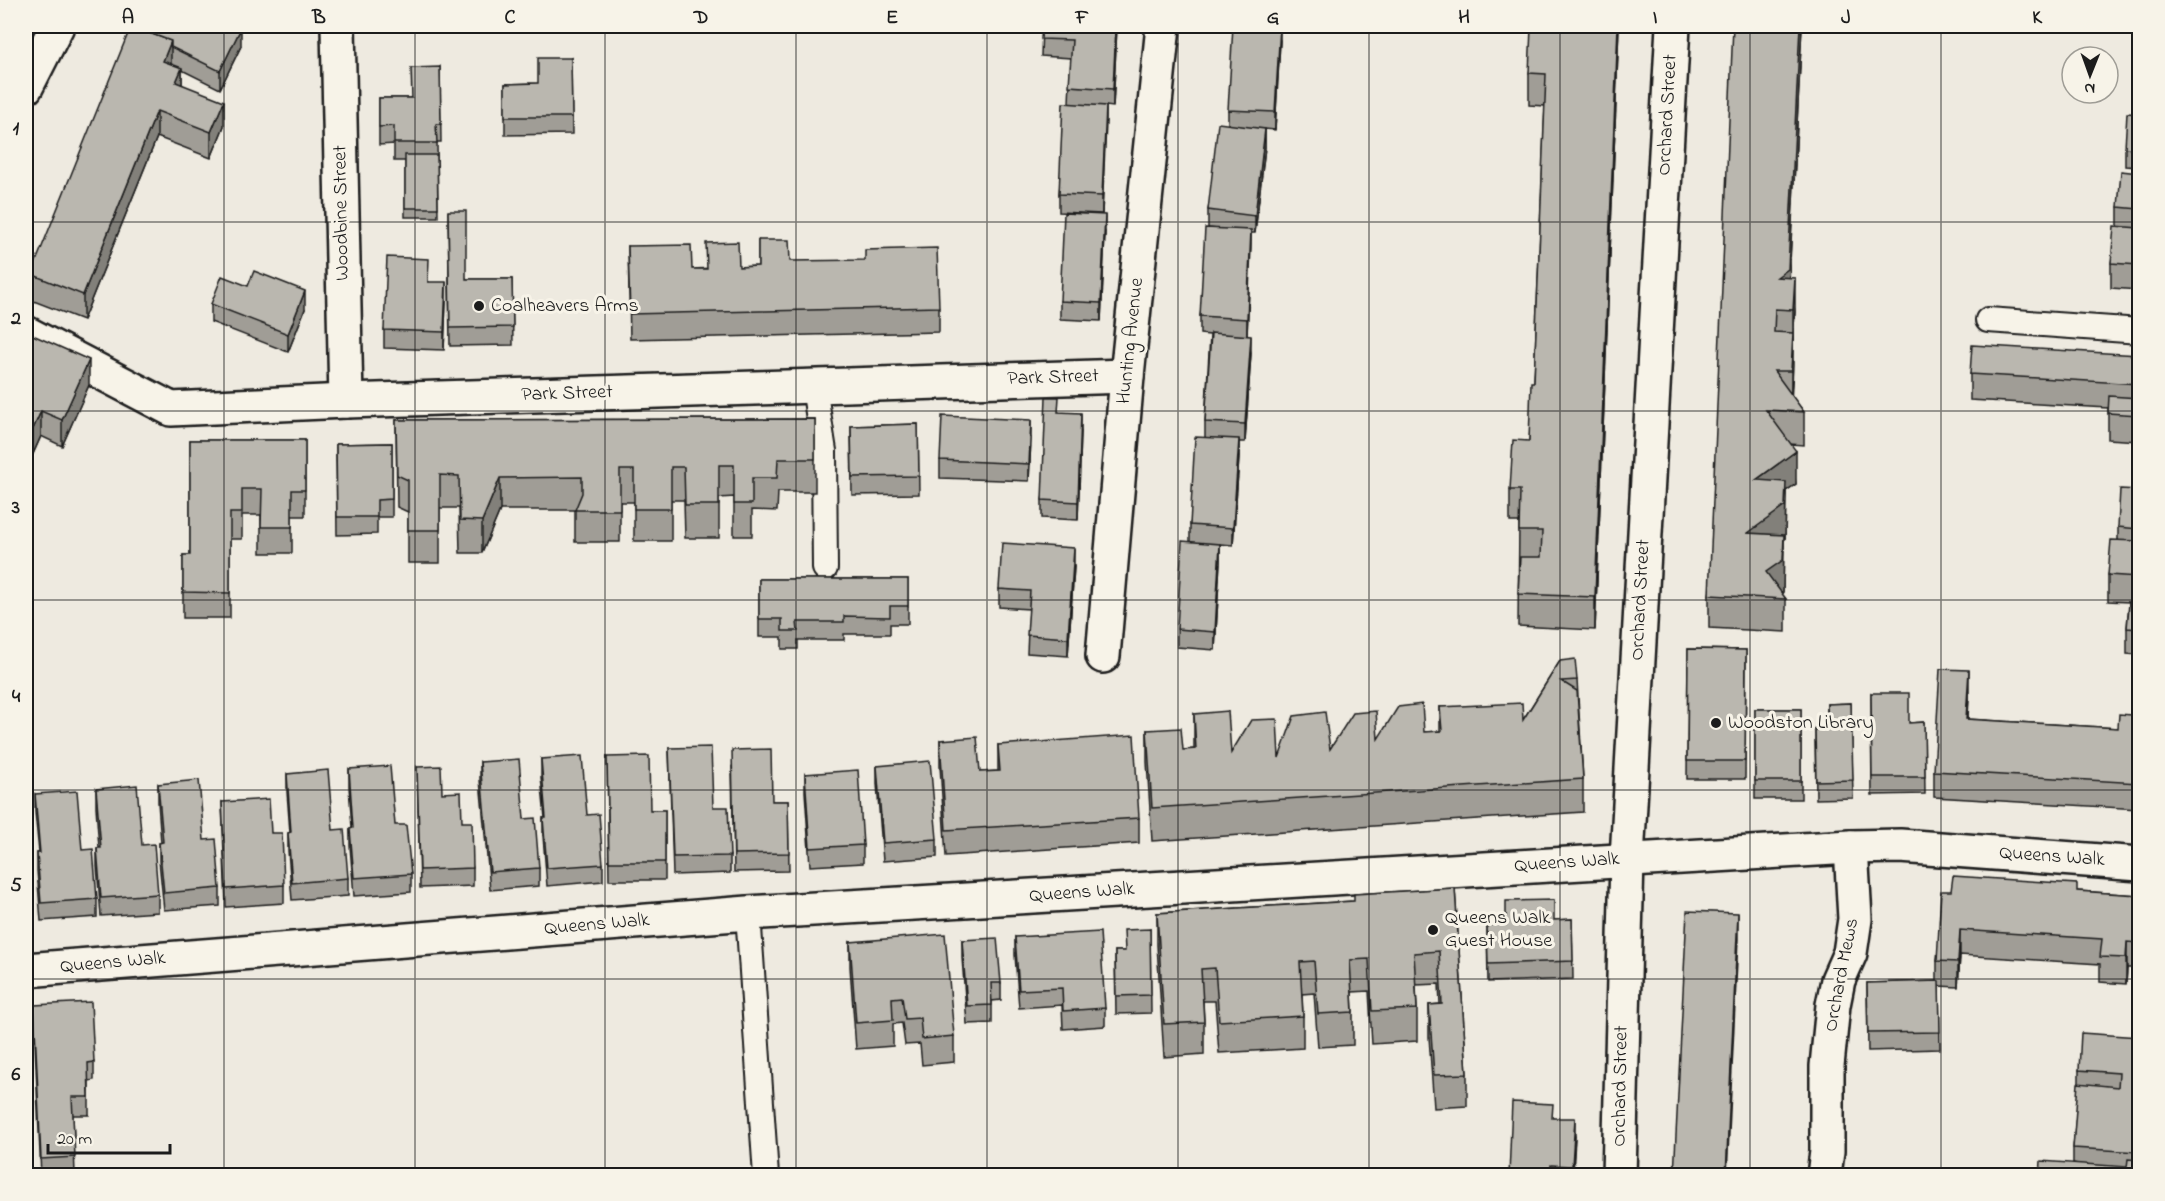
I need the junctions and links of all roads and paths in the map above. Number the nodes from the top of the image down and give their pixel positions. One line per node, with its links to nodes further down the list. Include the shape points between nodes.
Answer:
1 (57, 26): 5 (street)
2 (338, 26): 11 (street, Woodbine Street)
3 (1163, 26): 9 (street, Hunting Avenue)
4 (1673, 26): 15 (street, Orchard Street)
5 (26, 87)
6 (1988, 320): 7 (lane)
7 (2139, 331)
8 (26, 333): 11 (street, Park Street, via 171,409)
9 (1127, 376): 10 (street, Park Street); 13 (street, Hunting Avenue)
10 (814, 387): 11 (street, Park Street); 12 (lane, via 824,451)
11 (346, 401)
12 (825, 568)
13 (1103, 656)
14 (1851, 847): 15 (street, Queens Walk); 16 (street, Queens Walk, via 1900,846); 21 (street, Orchard Mews, via 1855,919 1850,953 1838,980 1833,1005)
15 (1627, 859): 17 (street, Queens Walk); 20 (street, Orchard Street)
16 (2139, 864)
17 (748, 913): 18 (street, Queens Walk); 19 (lane)
18 (26, 970)
19 (766, 1176)
20 (1619, 1176)
21 (1824, 1176)

